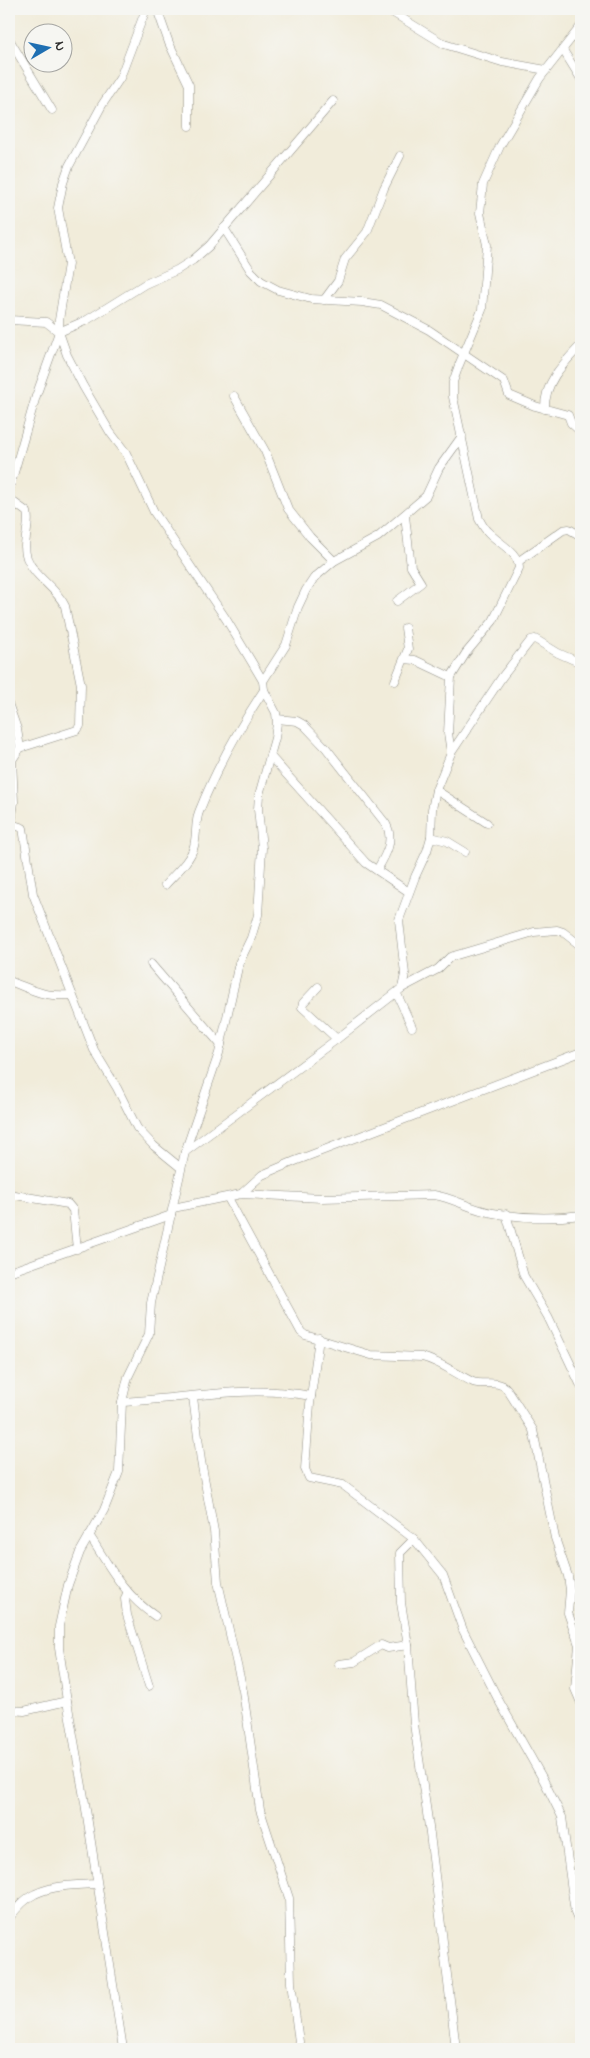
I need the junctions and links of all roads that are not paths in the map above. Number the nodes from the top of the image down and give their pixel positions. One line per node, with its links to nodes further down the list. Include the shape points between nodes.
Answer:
1 (146, 9): 16 (street, via 120,78 102,105 63,183 58,208 68,264)
2 (157, 9): 11 (street, via 188,85)
3 (387, 9): 7 (street, via 444,44 502,62)
4 (581, 26): 6 (street)
5 (9, 40): 10 (street)
6 (563, 50): 7 (street); 8 (street)
7 (546, 70): 18 (street, via 500,146 483,184 480,213 487,244 486,279 482,310)
8 (581, 79)
9 (333, 101): 13 (street)
10 (52, 110)
11 (189, 126)
12 (400, 156): 14 (street, via 367,232 346,259 338,281)
13 (224, 228): 14 (street, via 251,271 262,281 278,290); 16 (street, via 193,260 145,284 87,320)
14 (324, 300): 18 (street, via 381,306 429,330)
15 (9, 320): 16 (street, via 46,322)
16 (59, 332): 23 (street, via 36,396); 37 (street, via 83,386 126,454 154,512 226,619)
17 (581, 345): 20 (street, via 559,368 544,396)
18 (464, 355): 20 (street, via 504,381 509,395); 22 (street, via 454,382 453,397)
19 (234, 396): 27 (street, via 265,451 288,509)
20 (545, 408): 21 (street, via 568,415)
21 (581, 432)
22 (462, 436): 25 (street, via 439,468 426,496); 28 (street, via 479,519)
23 (9, 490)
24 (9, 499): 41 (street, via 27,512 29,518 24,546 27,558 65,606 81,685 80,726 77,730)
25 (405, 516): 27 (street, via 378,537); 29 (street, via 411,567 421,583)
26 (581, 536): 28 (street, via 569,529 563,530)
27 (334, 561): 37 (street, via 314,578 306,590 286,645)
28 (519, 561): 35 (street, via 519,568 493,621)
29 (397, 601)
30 (405, 628): 33 (street, via 408,649)
31 (9, 635): 32 (street)
32 (9, 650)
33 (405, 658): 35 (street); 36 (street)
34 (574, 660): 42 (street, via 536,639 531,640)
35 (451, 676): 42 (street, via 448,733)
36 (395, 681)
37 (263, 682): 38 (street)
38 (264, 690): 40 (street); 49 (street, via 233,742 202,805 194,847)
39 (9, 706): 41 (street)
40 (277, 719): 43 (street); 48 (street, via 304,725 386,824 389,830 388,850)
41 (20, 748): 58 (street, via 12,760 14,802 11,824 23,828 33,894)
42 (451, 753): 44 (street)
43 (270, 756): 48 (street, via 353,850); 61 (street, via 259,795 262,848 258,915 239,963)
44 (436, 790): 45 (street); 46 (street, via 430,820)
45 (487, 824)
46 (431, 837): 47 (street, via 447,841); 50 (street)
47 (465, 852)
48 (376, 870): 50 (street)
49 (165, 885)
50 (408, 892): 57 (street, via 399,920 405,974)
51 (581, 946): 57 (street, via 563,932 534,932 450,957 438,969)
52 (150, 964): 61 (street)
53 (581, 979): 56 (street)
54 (9, 981): 58 (street, via 39,994)
55 (318, 987): 60 (street, via 302,1007)
56 (581, 989)
57 (400, 991): 59 (street); 60 (street)
58 (72, 995): 64 (street, via 94,1050 118,1088 137,1128)
59 (412, 1027)
60 (337, 1039): 63 (street)
61 (221, 1045): 63 (street)
62 (581, 1052): 66 (street, via 295,1161 262,1175)
63 (185, 1152): 64 (street)
64 (181, 1168): 68 (street)
65 (9, 1194): 71 (street, via 68,1204 72,1210)
66 (242, 1194): 67 (street); 69 (street, via 322,1198 434,1195 492,1213)
67 (228, 1198): 68 (street); 73 (street, via 298,1329 305,1335)
68 (172, 1212): 71 (street); 77 (street, via 151,1303 149,1334 128,1377)
69 (506, 1214): 70 (street, via 552,1218); 74 (street, via 524,1276)
70 (581, 1215)
71 (77, 1249): 72 (street)
72 (9, 1272)
73 (319, 1338): 75 (street); 83 (street, via 371,1355 431,1359 474,1382 504,1385 535,1436 555,1538 568,1576 568,1613)
74 (581, 1386)
75 (311, 1396): 76 (street, via 287,1392); 79 (street, via 306,1474 315,1480 343,1485)
76 (192, 1397): 77 (street); 93 (street, via 214,1531 217,1573 243,1691 260,1810 289,1898 291,1983)
77 (122, 1402): 78 (street, via 119,1472 104,1510)
78 (89, 1535): 80 (street); 86 (street, via 68,1585 59,1626)
79 (414, 1539): 82 (street, via 399,1557 401,1603); 91 (street, via 443,1575 471,1646 562,1817 575,1913)
80 (127, 1592): 81 (street); 85 (street, via 127,1615)
81 (155, 1616)
82 (408, 1645): 84 (street, via 388,1648 381,1645 354,1662); 94 (street, via 414,1724)
83 (580, 1645): 87 (street, via 574,1689)
84 (339, 1664)
85 (149, 1686)
86 (67, 1701): 88 (street, via 24,1711); 89 (street)
87 (581, 1703)
88 (9, 1710)
89 (96, 1884): 90 (street, via 66,1886 34,1894); 92 (street)
90 (9, 1918)
91 (581, 1927)
92 (123, 2049)
93 (300, 2049)
94 (456, 2049)

